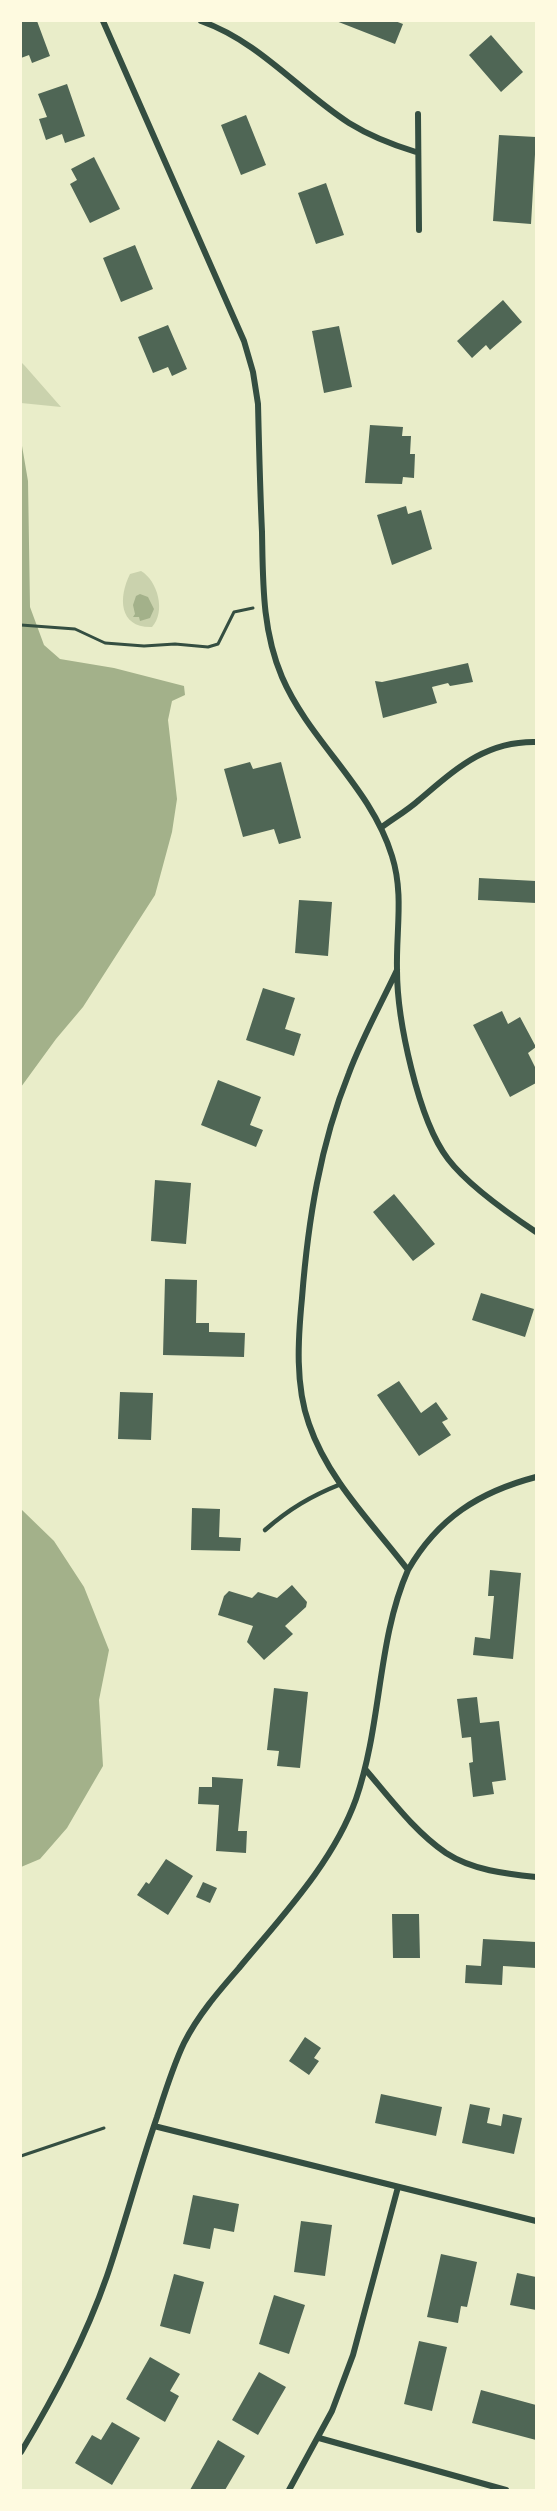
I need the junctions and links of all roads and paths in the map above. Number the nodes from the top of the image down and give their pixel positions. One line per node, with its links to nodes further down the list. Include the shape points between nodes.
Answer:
1 (103, 21): 6 (street, via 244,341 253,372 258,404)
2 (201, 21): 4 (street, via 242,39 349,123 384,142)
3 (418, 114): 4 (street)
4 (416, 152): 5 (street)
5 (419, 230)
6 (264, 607): 7 (path, via 234,612 218,644 208,647 105,643 75,629); 9 (street, via 282,677 323,745)
7 (21, 625)
8 (536, 742): 9 (street, via 515,742 469,760)
9 (382, 827): 10 (street, via 398,874)
10 (397, 970): 11 (street, via 414,1077 435,1140 449,1161); 13 (street, via 349,1072 333,1118 319,1170 307,1242 300,1325 303,1404 320,1451)
11 (536, 1232)
12 (536, 1477): 15 (street, via 474,1501 452,1516 434,1532)
13 (341, 1484): 14 (lane, via 297,1504); 15 (street)
14 (265, 1530)
15 (408, 1570): 16 (street, via 391,1620)
16 (365, 1769): 17 (street, via 423,1835 448,1854 505,1874); 18 (street, via 356,1800 318,1869 191,2031)
17 (536, 1877)
18 (154, 2126): 21 (street); 25 (street, via 107,2276 82,2340)
19 (104, 2128): 20 (path)
20 (21, 2156)
21 (398, 2187): 22 (street); 24 (street, via 353,2355)
22 (536, 2221)
23 (21, 2436): 25 (street)
24 (319, 2439): 27 (street); 28 (street)
25 (28, 2440): 26 (street)
26 (21, 2452)
27 (289, 2490)
28 (506, 2490)

